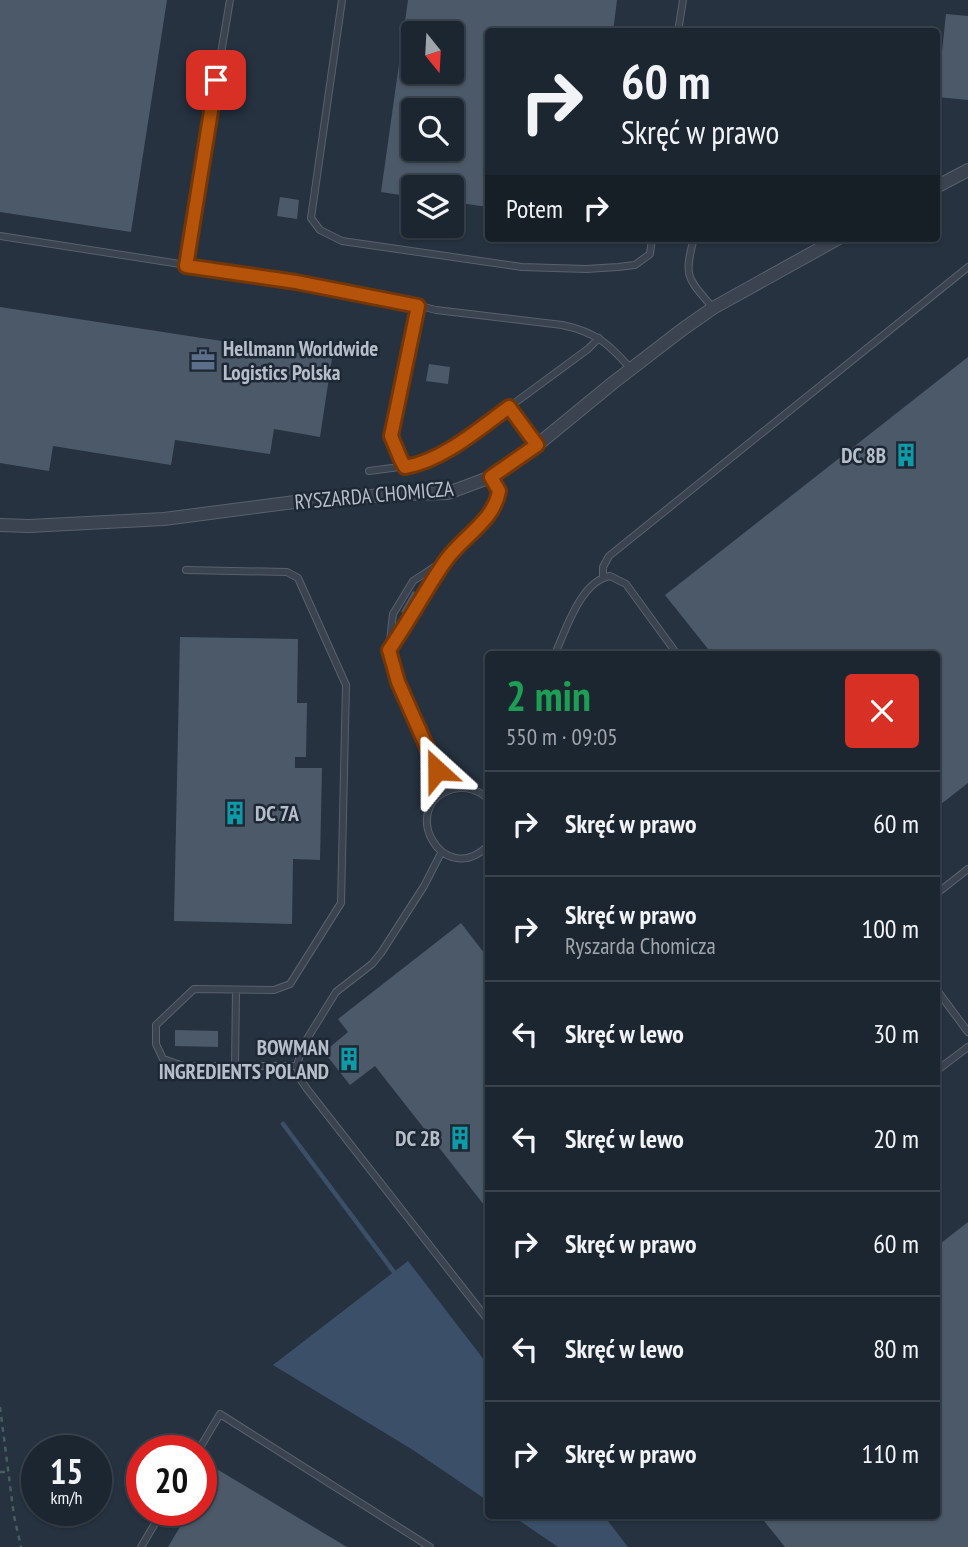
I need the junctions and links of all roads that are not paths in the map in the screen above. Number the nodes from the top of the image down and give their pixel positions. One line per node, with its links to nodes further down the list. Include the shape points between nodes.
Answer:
1 (230, 0): 11 (lane)
2 (342, 0): 8 (lane, via 311,218 320,230 342,240 522,267 635,265 649,254)
3 (683, 0): 4 (lane)
4 (679, 28)
5 (968, 170): 6 (street)
6 (940, 185)
7 (0, 236): 11 (lane)
8 (651, 242)
9 (693, 242): 14 (lane, via 689,276)
10 (832, 242): 14 (street, RYSZARDA CHOMICZA)
11 (186, 266): 13 (lane)
12 (968, 267): 25 (lane, via 609,556)
13 (418, 306): 15 (lane, via 562,325); 19 (lane, via 391,436)
14 (713, 309): 16 (street, RYSZARDA CHOMICZA)
15 (599, 338): 16 (lane); 17 (lane)
16 (631, 369): 18 (street, RYSZARDA CHOMICZA)
17 (509, 407): 18 (lane); 19 (lane, via 435,457)
18 (537, 445): 21 (street, RYSZARDA CHOMICZA)
19 (405, 467): 20 (lane)
20 (369, 471)
21 (491, 477): 22 (street, RYSZARDA CHOMICZA, via 448,493 318,499 164,519); 23 (lane, via 499,491 495,506)
22 (0, 525)
23 (445, 560): 26 (lane); 26 (lane, via 413,582 393,614)
24 (186, 570): 35 (lane, via 286,572 298,578 346,685 341,903 290,984 274,990)
25 (603, 577): 27 (lane, via 584,593); 28 (lane, via 626,584)
26 (389, 650): 29 (lane, via 398,682)
27 (556, 651)
28 (675, 651)
29 (446, 791): 30 (lane, via 471,789); 32 (lane, via 427,817 431,840)
30 (485, 796)
31 (485, 849): 32 (lane, via 471,857)
32 (441, 853): 39 (lane, via 381,953 336,992 302,1047)
33 (968, 869): 34 (lane)
34 (940, 891)
35 (236, 990): 40 (lane); 40 (lane, via 194,989 156,1025 156,1044 163,1059 184,1066)
36 (940, 994): 37 (lane)
37 (968, 1032)
38 (968, 1047): 41 (lane)
39 (297, 1066): 40 (lane); 42 (lane, via 307,1089)
40 (235, 1067)
41 (940, 1068)
42 (485, 1316)
43 (208, 1435): 46 (lane, via 220,1414)
44 (153, 1526): 45 (lane)
45 (141, 1547)
46 (430, 1547)

